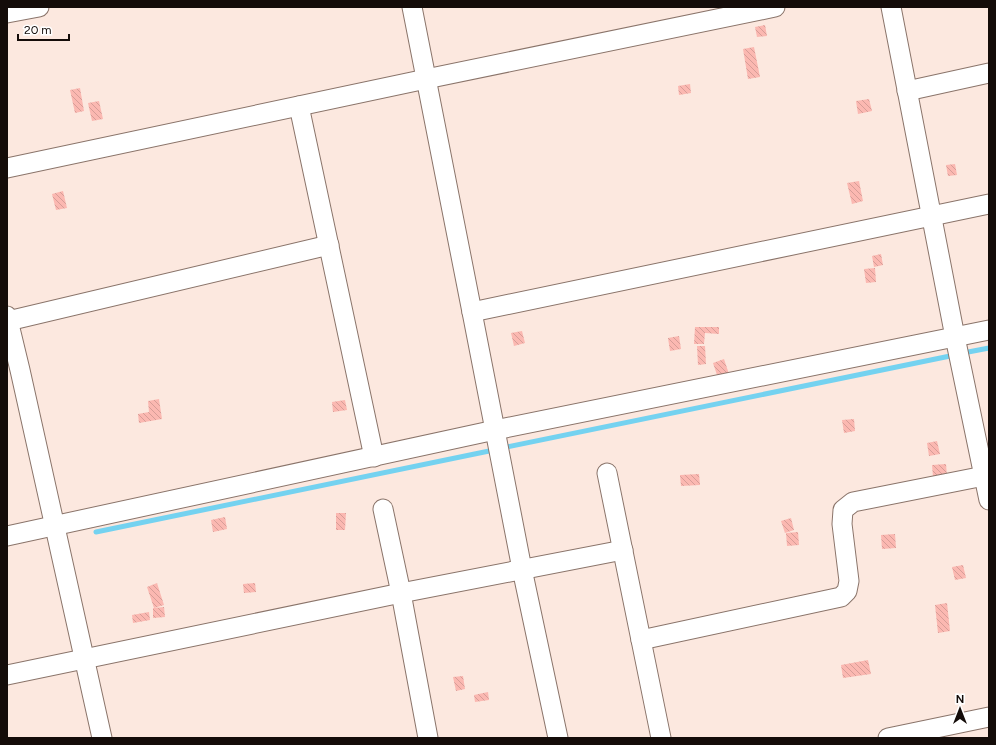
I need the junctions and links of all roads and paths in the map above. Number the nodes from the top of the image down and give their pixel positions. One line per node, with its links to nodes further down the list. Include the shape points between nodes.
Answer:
1 (39, 7): 5 (street)
2 (412, 7): 7 (street)
3 (775, 7): 7 (street)
4 (891, 7): 8 (street)
5 (7, 14)
6 (989, 73): 8 (street)
7 (426, 79): 9 (street); 14 (street)
8 (908, 91): 12 (street)
9 (298, 106): 10 (street); 13 (street)
10 (7, 168)
11 (989, 204): 12 (street)
12 (931, 216): 14 (street); 17 (street)
13 (329, 245): 15 (street); 19 (street)
14 (472, 312): 18 (street)
15 (8, 318): 24 (street)
16 (989, 330): 17 (street)
17 (955, 337): 18 (street); 21 (street)
18 (495, 430): 19 (street); 27 (street)
19 (374, 457): 24 (street)
20 (607, 473): 26 (street)
21 (984, 476): 22 (street); 29 (street, via 853,502 843,510 842,524 849,581 847,591 841,597)
22 (989, 500)
23 (383, 509): 28 (street)
24 (55, 526): 25 (street); 30 (street)
25 (7, 536)
26 (623, 550): 27 (street); 29 (street)
27 (522, 569): 28 (street); 35 (street)
28 (401, 593): 30 (street); 34 (street)
29 (641, 640): 36 (street)
30 (84, 659): 31 (street); 33 (street)
31 (7, 675)
32 (989, 716): 37 (street)
33 (102, 738)
34 (428, 738)
35 (558, 738)
36 (661, 738)
37 (888, 738)

